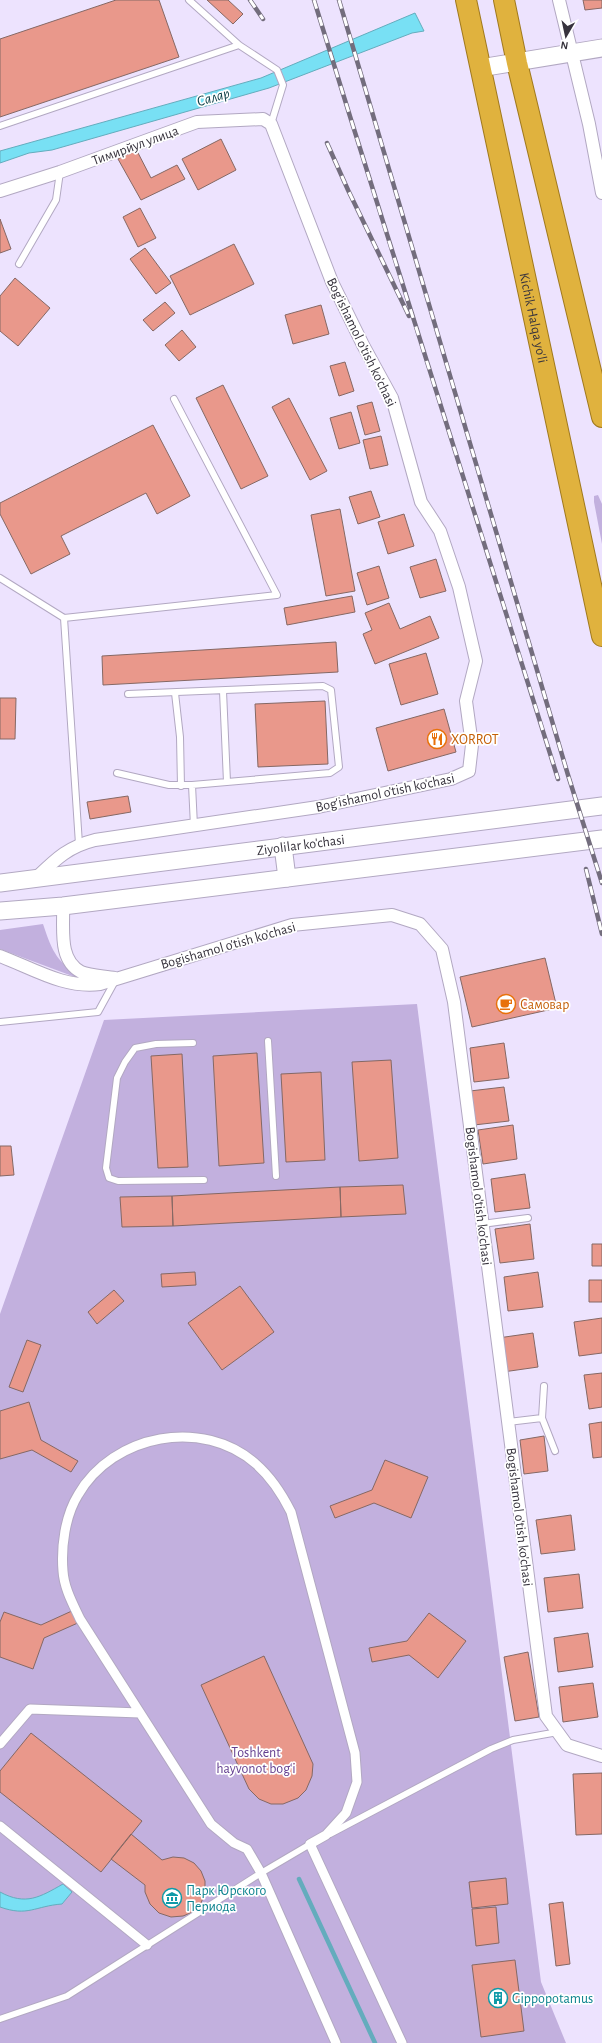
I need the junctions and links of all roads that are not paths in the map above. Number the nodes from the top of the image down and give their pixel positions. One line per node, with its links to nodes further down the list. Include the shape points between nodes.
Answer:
1 (190, 0): 5 (lane)
2 (466, 0): 9 (highway, Kichik Halqa yo'li)
3 (504, 0): 8 (highway)
4 (561, 5): 7 (street)
5 (239, 45): 10 (lane, via 277,70 283,85); 11 (lane)
6 (602, 48): 7 (main road)
7 (572, 54): 8 (main road); 14 (street)
8 (517, 62): 9 (main road); 17 (highway)
9 (480, 68): 20 (highway, Kichik Halqa yo'li)
10 (271, 124): 12 (street, Тимирйул улица, via 263,119 197,122); 29 (street, Bog'ishamol o'tish ko'chasi, via 332,282 392,398 421,502 440,531 459,587 476,661 466,701 472,745 469,772 451,779 318,807)
11 (0, 126)
12 (60, 172): 13 (street, Тимирйул улица); 15 (lane, via 56,200)
13 (0, 191)
14 (602, 193)
15 (19, 264)
16 (174, 399): 19 (lane, via 277,595)
17 (602, 417)
18 (0, 578): 19 (lane)
19 (64, 618): 31 (lane)
20 (602, 636)
21 (222, 690): 22 (lane); 25 (lane); 25 (lane, via 323,686 331,690 339,767 330,773)
22 (175, 693): 23 (lane); 27 (lane, via 180,737)
23 (128, 694)
24 (117, 773): 27 (lane)
25 (227, 782): 26 (lane)
26 (192, 785): 27 (lane); 29 (lane)
27 (181, 786)
28 (602, 806): 32 (main road, Ziyolilar ko'chasi)
29 (194, 826): 31 (street, Bog'ishamol o'tish ko'chasi)
30 (602, 839): 33 (main road)
31 (79, 844): 34 (street, Bog'ishamol o'tish ko'chasi, via 60,855)
32 (282, 846): 33 (main road); 34 (main road, Ziyolilar ko'chasi)
33 (287, 878): 36 (main road)
34 (34, 880): 35 (main road, Ziyolilar ko'chasi)
35 (0, 883)
36 (63, 906): 37 (main road); 39 (street, Bogishamol o'tish ko'chasi, via 68,961 82,972)
37 (0, 910)
38 (0, 956): 39 (street, Bogishamol o'tish ko'chasi, via 68,983 85,986)
39 (116, 979): 40 (lane, via 98,1012); 46 (street, Bogishamol o'tish ko'chasi, via 292,925 392,915 420,924 442,948 454,1002)
40 (0, 1022)
41 (268, 1041): 43 (lane)
42 (193, 1043): 44 (lane, via 156,1044 135,1048 125,1062 117,1078 106,1168 109,1178 118,1181)
43 (276, 1176)
44 (204, 1180)
45 (528, 1218): 46 (lane)
46 (482, 1224): 49 (street, Bogishamol o'tish ko'chasi)
47 (544, 1386): 48 (lane)
48 (542, 1418): 49 (lane); 50 (lane)
49 (508, 1422): 52 (street, Bogishamol o'tish ko'chasi, via 546,1716)
50 (555, 1451)
51 (140, 1713): 53 (street, via 30,1709); 56 (street, via 80,1619 68,1595 63,1572 63,1535 78,1495 99,1468 129,1448 154,1439 178,1436 205,1439 233,1449 256,1463 277,1486 291,1512 356,1753 357,1782 346,1813 326,1835); 57 (street, via 211,1824 234,1843 247,1849)
52 (558, 1732): 54 (street, Bogishamol o'tish ko'chasi, via 567,1745); 56 (lane, via 513,1740 491,1748)
53 (0, 1744)
54 (602, 1756)
55 (0, 1826): 58 (street)
56 (310, 1844): 57 (lane); 61 (street)
57 (261, 1873): 58 (lane); 60 (street)
58 (146, 1945): 59 (lane, via 67,1996)
59 (0, 2019)
60 (336, 2043)
61 (402, 2043)

